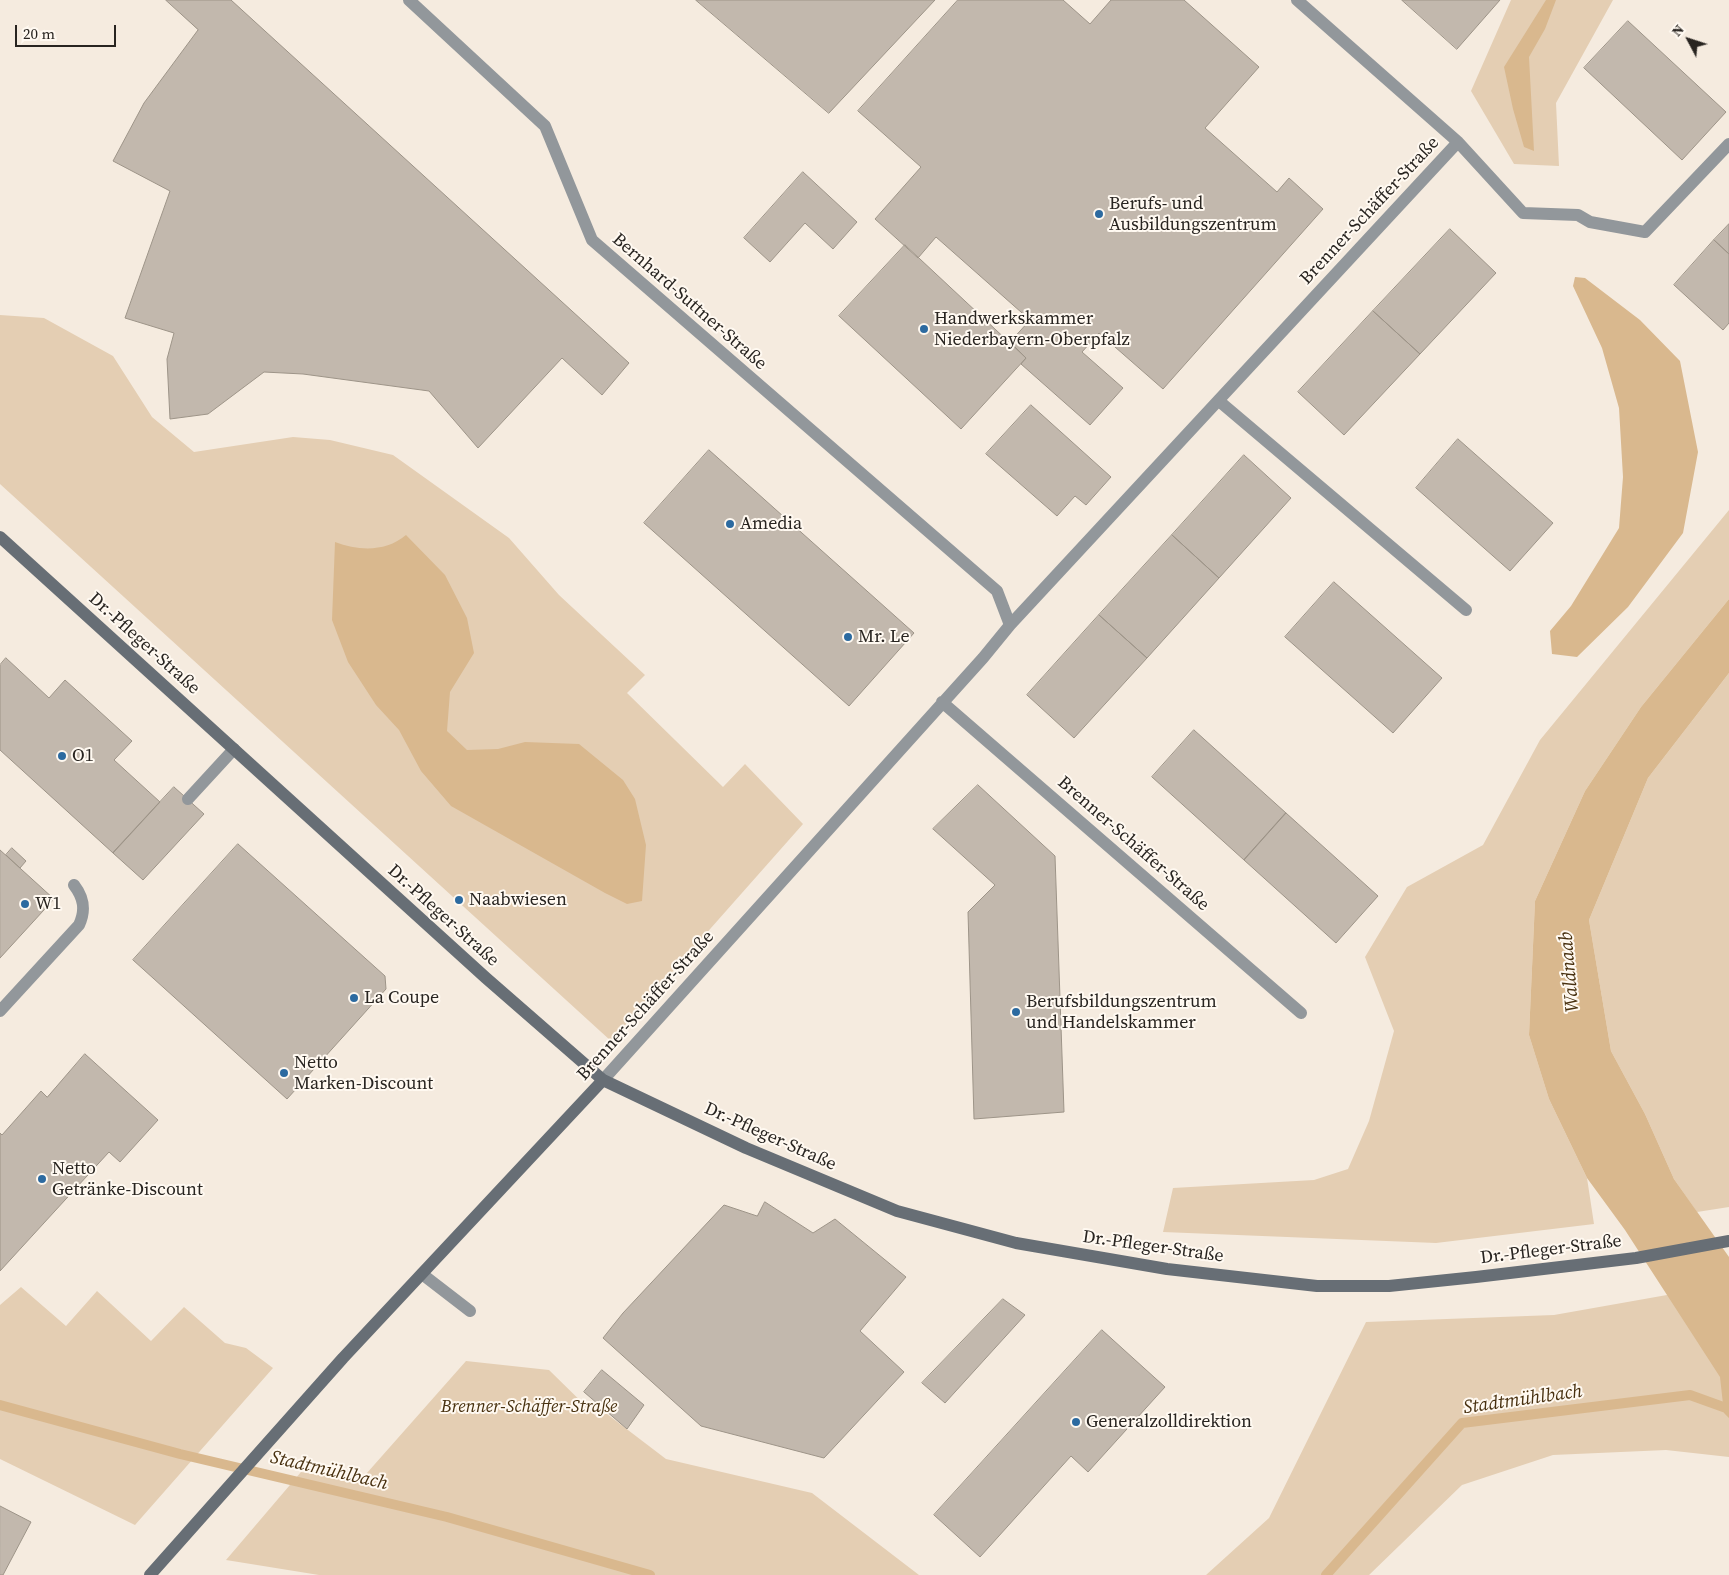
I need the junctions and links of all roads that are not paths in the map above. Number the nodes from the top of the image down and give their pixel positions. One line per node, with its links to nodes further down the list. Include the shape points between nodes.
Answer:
1 (409, 0): 8 (street, Bernhard-Suttner-Straße, via 545,126 592,240 997,591)
2 (1297, 0): 3 (street)
3 (1458, 142): 4 (street, Brenner-Schäffer-Straße, via 1523,212 1578,215 1590,222 1645,232); 5 (street, Brenner-Schäffer-Straße)
4 (1729, 144)
5 (1219, 400): 7 (street); 8 (street, Brenner-Schäffer-Straße)
6 (0, 537): 10 (main road, Dr.-Pfleger-Straße)
7 (1466, 610)
8 (1010, 624): 9 (street, Brenner-Schäffer-Straße, via 984,658)
9 (942, 702): 14 (street, Brenner-Schäffer-Straße); 15 (street, Brenner-Schäffer-Straße)
10 (234, 749): 11 (street); 15 (main road, Dr.-Pfleger-Straße)
11 (188, 799)
12 (74, 885): 13 (street, via 83,901 84,914 79,925)
13 (0, 1011)
14 (1302, 1013)
15 (603, 1080): 16 (main road, Dr.-Pfleger-Straße, via 746,1148 897,1211 1016,1243 1168,1269 1317,1286 1389,1286 1636,1258); 17 (main road, Brenner-Schäffer-Straße)
16 (1729, 1241)
17 (422, 1274): 18 (street); 19 (main road, Brenner-Schäffer-Straße)
18 (470, 1312)
19 (150, 1575)

